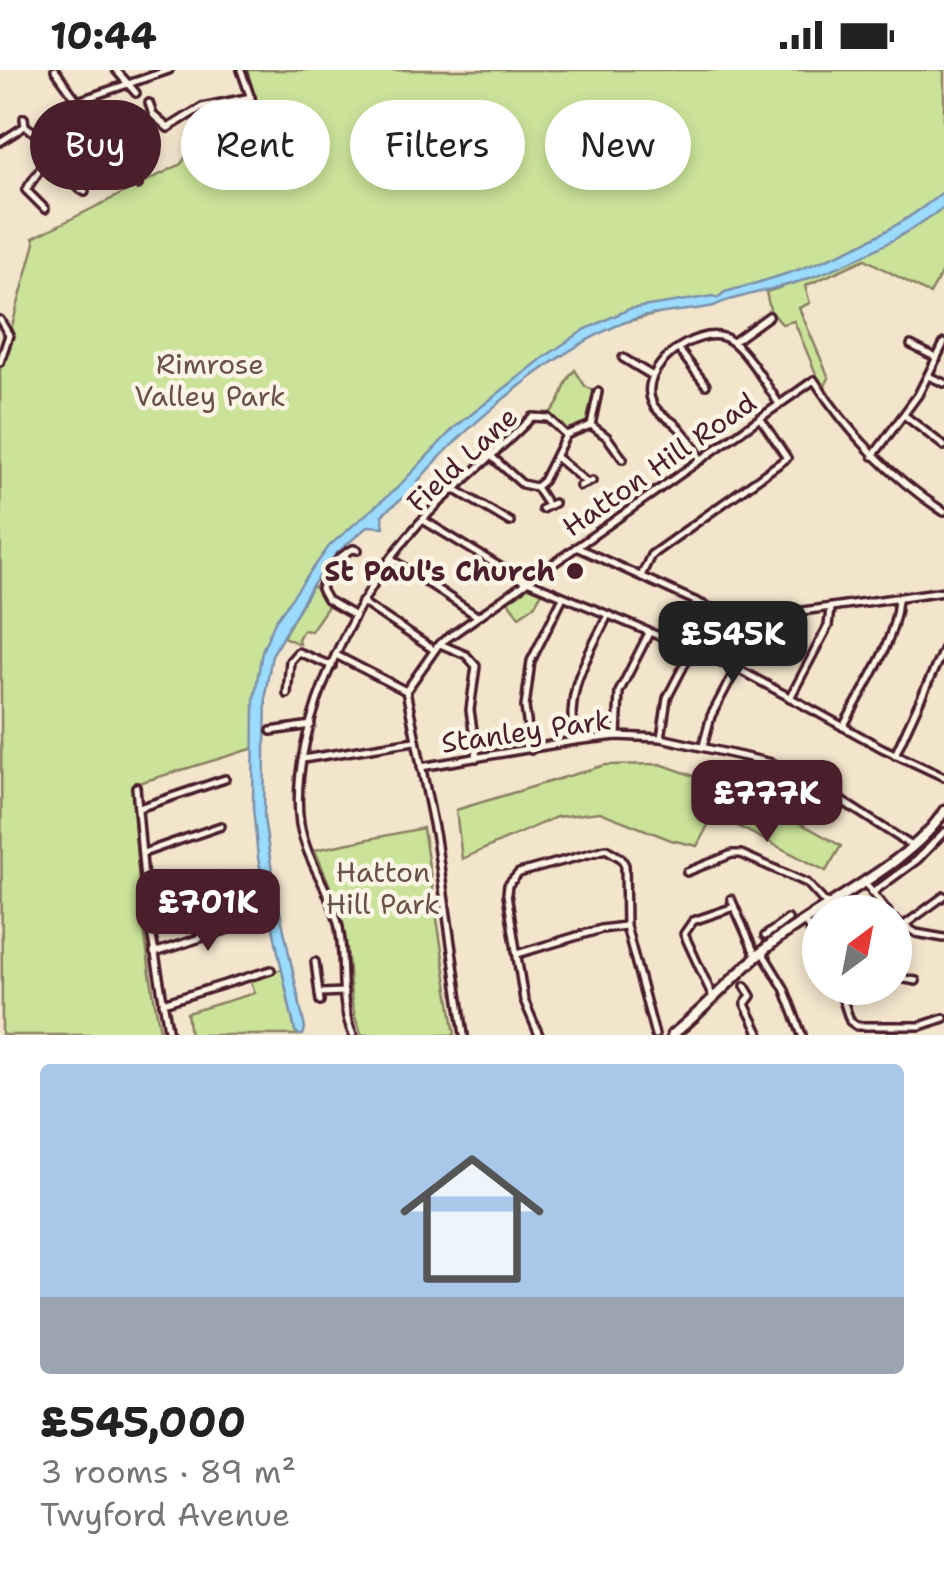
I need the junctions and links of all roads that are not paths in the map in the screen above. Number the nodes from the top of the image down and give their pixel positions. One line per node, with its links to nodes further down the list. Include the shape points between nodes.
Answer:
1 (55, 70): 8 (street)
2 (116, 70): 5 (street)
3 (170, 70): 5 (street)
4 (242, 70): 7 (street)
5 (126, 84): 6 (street); 8 (street)
6 (136, 93)
7 (251, 98): 10 (street, via 202,107 168,128)
8 (78, 100)
9 (24, 118): 11 (street)
10 (161, 124)
11 (24, 126): 12 (street); 13 (street)
12 (30, 130)
13 (0, 142)
14 (30, 184): 17 (street, via 26,190)
15 (82, 190): 16 (street)
16 (85, 192)
17 (45, 209)
18 (770, 316): 20 (street)
19 (0, 320): 26 (street, via 8,335)
20 (733, 342): 23 (street, via 709,334); 32 (street)
21 (944, 344): 25 (street)
22 (912, 345): 25 (street)
23 (679, 350): 27 (street); 30 (street)
24 (623, 358): 27 (street)
25 (937, 358): 28 (street)
26 (0, 362)
27 (652, 376): 42 (street, via 652,402)
28 (928, 376): 29 (street); 33 (street)
29 (944, 383)
30 (706, 385)
31 (598, 392): 35 (street)
32 (779, 404): 34 (street, Hatton Hill Road); 39 (street, Hatton Hill Road, via 814,380)
33 (904, 414): 37 (street); 39 (street)
34 (760, 418): 42 (street, Hatton Hill Road); 53 (street, via 787,458 651,556)
35 (591, 426): 36 (street); 41 (street)
36 (566, 435): 38 (street, Field Lane, via 560,426 532,417); 40 (street)
37 (944, 446)
38 (491, 456): 44 (street, via 522,484); 45 (street, Field Lane)
39 (873, 456): 47 (street)
40 (556, 457): 43 (street); 44 (street)
41 (622, 459)
42 (702, 460): 50 (street, Hatton Hill Road)
43 (586, 483)
44 (536, 487): 46 (street)
45 (456, 490): 48 (street, Field Lane); 49 (street)
46 (548, 505)
47 (944, 512)
48 (422, 520): 52 (street, Field Lane); 54 (street)
49 (510, 522)
50 (576, 547): 53 (street); 54 (street, Hatton Hill Road)
51 (358, 550): 60 (street, via 339,558 321,588 327,600)
52 (392, 559): 58 (street, Field Lane); 61 (street)
53 (641, 576): 63 (street, via 718,611)
54 (526, 582): 56 (street); 61 (street, Hatton Hill Road)
55 (944, 591): 57 (street)
56 (563, 597): 62 (street); 82 (street, via 528,677)
57 (898, 600): 59 (street); 75 (street, via 881,657)
58 (362, 602): 60 (street, Field Lane); 65 (street)
59 (830, 609): 63 (street); 73 (street, via 828,626)
60 (355, 616): 68 (street, Field Lane)
61 (477, 616): 65 (street, Hatton Hill Road)
62 (608, 616): 64 (street); 80 (street, via 576,683)
63 (762, 618): 70 (street)
64 (649, 633): 67 (street); 77 (street, via 619,692)
65 (437, 647): 71 (street, Hatton Hill Road); 85 (street, via 466,655 476,666 470,710)
66 (944, 648): 83 (street)
67 (692, 650): 70 (street); 78 (street, via 668,698)
68 (336, 655): 69 (street, Field Lane); 71 (street)
69 (332, 666): 72 (street, via 298,652 290,661); 74 (street, Field Lane)
70 (738, 669): 73 (street); 81 (street, via 711,716)
71 (406, 691): 79 (street)
72 (287, 694)
73 (790, 698): 75 (street)
74 (311, 725): 76 (street); 84 (street, Field Lane)
75 (843, 727): 83 (street)
76 (271, 731)
77 (618, 736): 78 (street, Stanley Park); 80 (street, Stanley Park)
78 (661, 738): 81 (street, Stanley Park)
79 (414, 741): 84 (street); 86 (street)
80 (574, 741): 82 (street, Stanley Park)
81 (703, 746): 94 (street, Stanley Park, via 799,775)
82 (531, 750): 85 (street, Stanley Park)
83 (895, 755): 87 (street)
84 (303, 758): 123 (street, Field Lane, via 300,824 338,922)
85 (476, 758): 86 (street, Stanley Park)
86 (421, 767): 131 (street)
87 (944, 777)
88 (225, 779): 90 (street)
89 (136, 788): 90 (street)
90 (139, 808): 95 (street)
91 (944, 812): 94 (main road)
92 (221, 826): 95 (street)
93 (944, 832): 99 (street)
94 (912, 846): 98 (main road)
95 (143, 853): 104 (street)
96 (687, 872): 100 (street, via 741,854)
97 (218, 877): 104 (street)
98 (863, 881): 99 (street); 101 (main road)
99 (872, 893)
100 (823, 895)
101 (842, 895)
102 (944, 896): 107 (street)
103 (730, 899): 105 (street)
104 (146, 902): 115 (street)
105 (734, 908): 117 (street); 124 (street, via 693,921 684,934)
106 (788, 919): 112 (street)
107 (912, 919)
108 (250, 922): 115 (street)
109 (802, 922): 112 (main road)
110 (626, 926): 116 (street); 116 (street, via 625,865 614,852 598,850 514,877 507,894); 133 (street)
111 (912, 931): 114 (street)
112 (777, 933): 113 (street); 117 (main road)
113 (764, 936)
114 (944, 938)
115 (154, 953): 125 (street)
116 (517, 954): 132 (street, via 524,1000)
117 (759, 954): 124 (main road); 136 (street, via 784,988)
118 (314, 962): 123 (street, via 320,997)
119 (270, 970): 125 (street)
120 (912, 980): 121 (street)
121 (916, 981)
122 (746, 986): 135 (street, via 751,996 745,1004)
123 (344, 992): 130 (street, Field Lane)
124 (715, 999): 134 (main road)
125 (163, 1003): 129 (street)
126 (845, 1005): 128 (street, via 852,1024)
127 (944, 1018): 128 (street)
128 (920, 1026): 137 (street)
129 (169, 1035)
130 (353, 1035)
131 (464, 1035)
132 (539, 1035)
133 (655, 1035)
134 (672, 1035)
135 (760, 1035)
136 (802, 1035)
137 (921, 1035)

